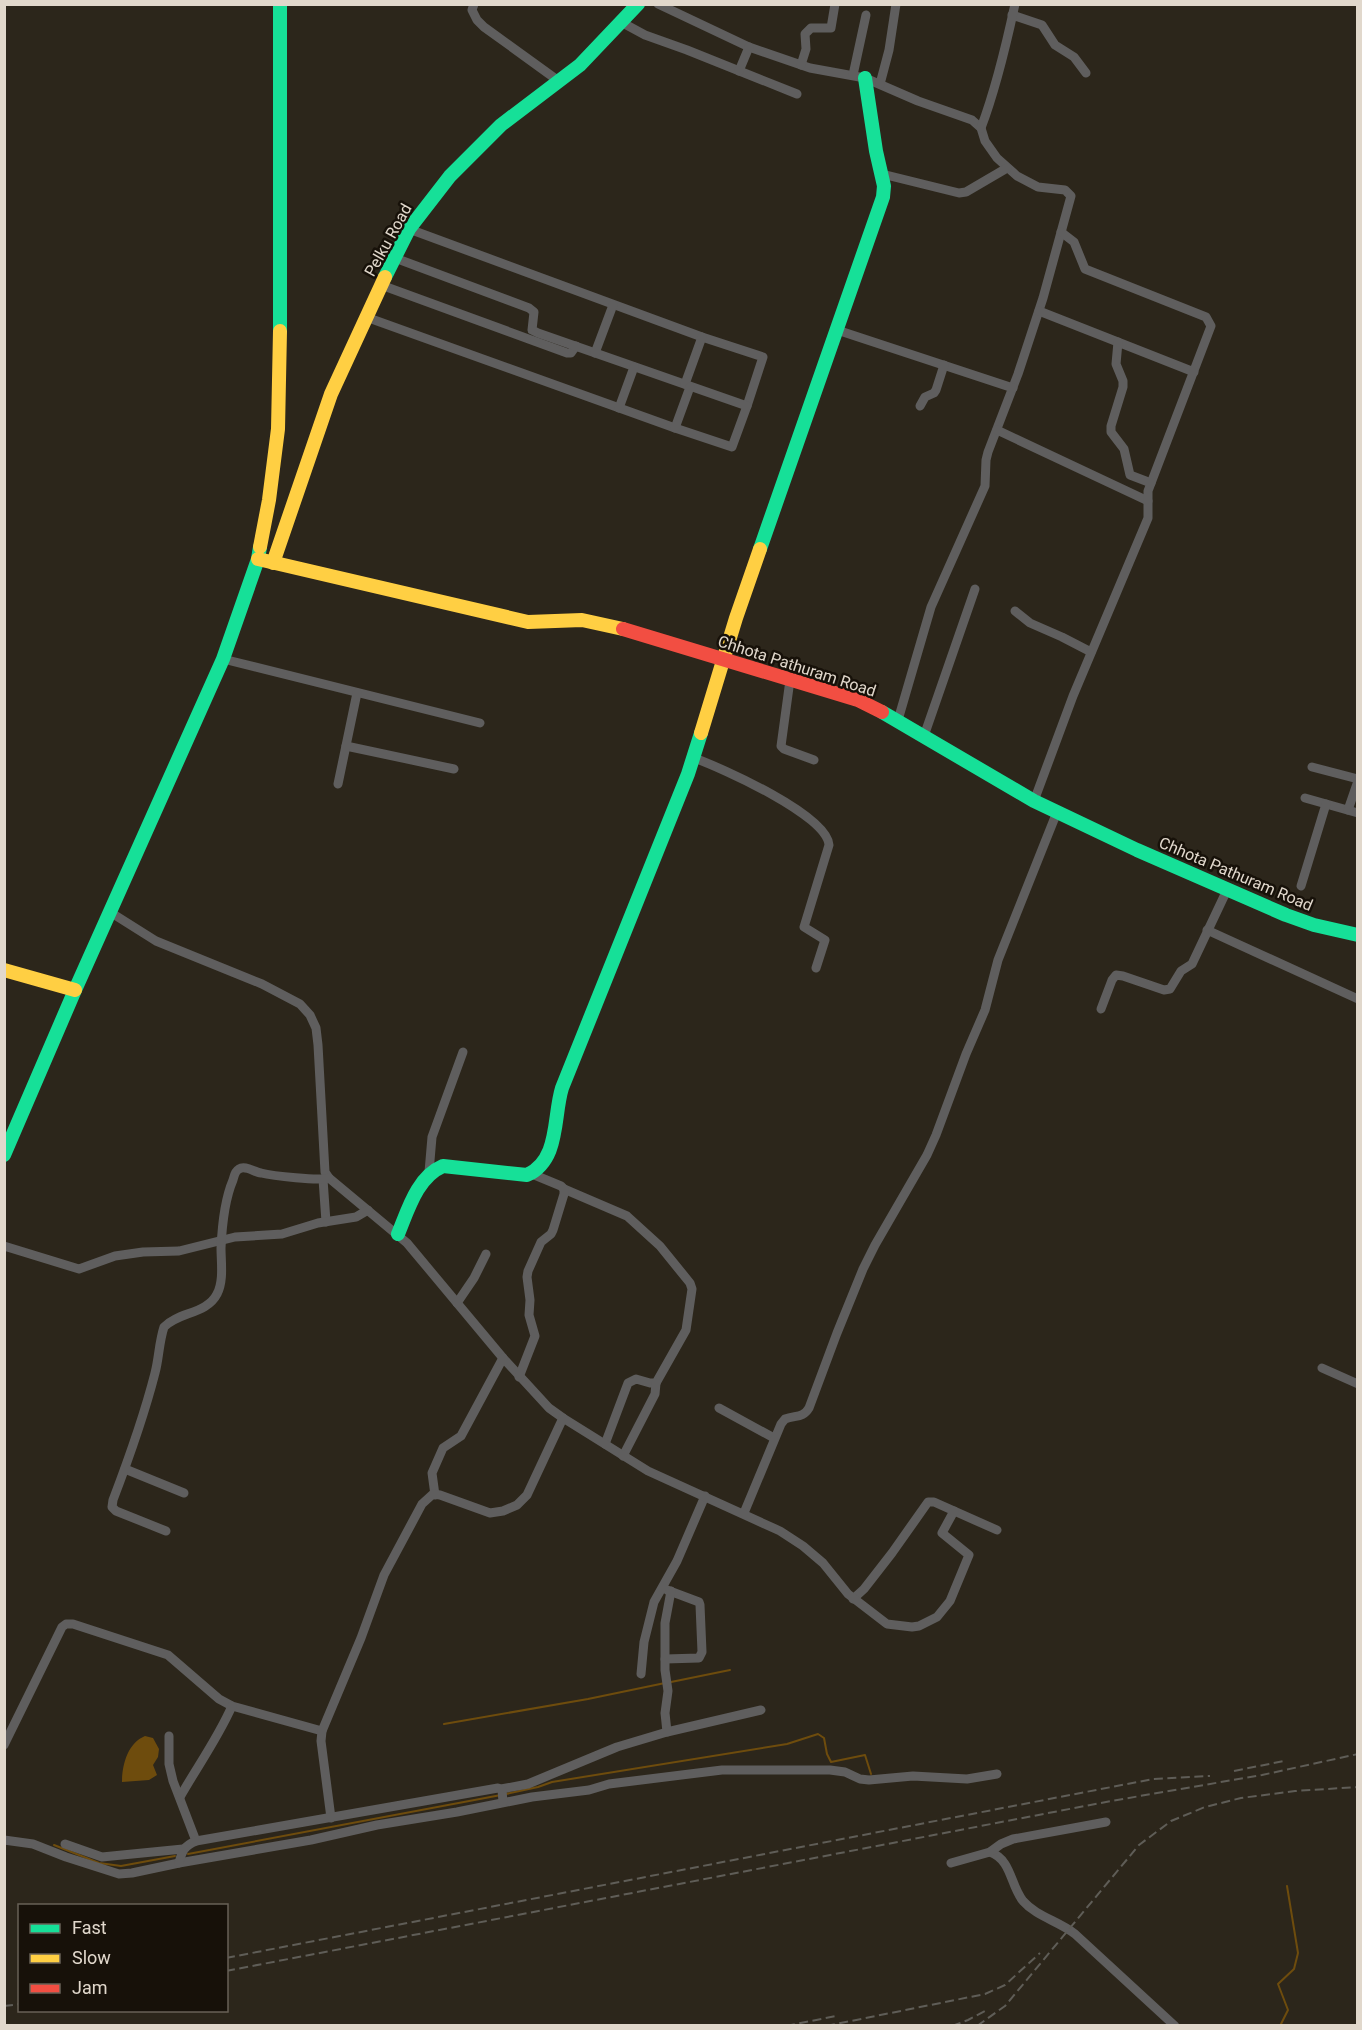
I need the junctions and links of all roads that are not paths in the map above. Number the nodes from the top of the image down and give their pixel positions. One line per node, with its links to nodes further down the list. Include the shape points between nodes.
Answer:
1 (280, 4): 47 (main road, via 278,429)
2 (474, 4): 17 (street, via 472,10 484,27)
3 (638, 4): 11 (main road, Pelku Road)
4 (658, 4): 12 (street)
5 (823, 4): 8 (street)
6 (896, 4): 18 (street)
7 (1015, 4): 10 (street)
8 (834, 5): 13 (street, via 831,28 812,28 806,34)
9 (866, 15): 16 (street)
10 (1012, 15): 15 (street, via 1042,25 1055,45 1074,57); 20 (street)
11 (621, 22): 14 (street); 17 (main road, Pelku Road)
12 (749, 47): 13 (street); 14 (street)
13 (801, 65): 16 (street)
14 (739, 71): 19 (street)
15 (1086, 73)
16 (859, 77): 18 (street); 22 (main road)
17 (560, 82): 23 (main road, Pelku Road, via 501,125 477,148)
18 (880, 84): 20 (street, via 972,120)
19 (797, 94)
20 (981, 128): 21 (street, via 990,150)
21 (1006, 168): 22 (street, via 959,193); 24 (street, via 1027,183 1070,193)
22 (882, 174): 30 (main road, via 883,197)
23 (409, 229): 25 (main road, Pelku Road); 27 (street)
24 (1061, 232): 28 (street); 37 (street, via 1074,242 1082,265 1091,273 1210,321 1209,336)
25 (395, 258): 26 (main road, Pelku Road); 33 (street, via 529,308 534,312 532,330)
26 (381, 285): 29 (main road, Pelku Road); 33 (street, via 567,353)
27 (613, 305): 31 (street); 34 (street)
28 (1039, 311): 32 (street); 39 (street)
29 (366, 317): 42 (street); 48 (main road, Pelku Road, via 331,394)
30 (837, 330): 35 (street); 53 (main road)
31 (702, 337): 38 (street); 40 (street, via 763,357)
32 (1118, 342): 37 (street); 45 (street, via 1116,364 1124,387 1111,432 1124,449 1130,475)
33 (576, 346): 34 (street)
34 (595, 353): 36 (street)
35 (944, 365): 39 (street); 41 (street, via 936,390)
36 (634, 367): 38 (street); 42 (street)
37 (1194, 372): 45 (street)
38 (688, 386): 40 (street); 43 (street)
39 (1013, 388): 44 (street)
40 (747, 406): 43 (street, via 730,448)
41 (920, 406)
42 (619, 408): 43 (street)
43 (675, 428)
44 (997, 430): 46 (street); 56 (street, via 986,460 985,486 928,616)
45 (1151, 483): 46 (street)
46 (1148, 501): 51 (street, via 1148,518)
47 (258, 559): 48 (main road, Chhota Pathuram Road); 52 (main road)
48 (273, 563): 53 (main road, Chhota Pathuram Road, via 528,622 582,620 607,624)
49 (975, 589): 58 (street)
50 (1015, 611): 51 (street, via 1030,623)
51 (1090, 652): 67 (street)
52 (223, 659): 55 (street); 73 (main road)
53 (724, 660): 54 (main road, Chhota Pathuram Road); 60 (main road)
54 (790, 680): 56 (main road, Chhota Pathuram Road, via 858,700); 61 (street, via 781,746)
55 (357, 693): 57 (street); 59 (street)
56 (898, 720): 58 (main road, Chhota Pathuram Road)
57 (480, 723)
58 (924, 736): 67 (main road, Chhota Pathuram Road)
59 (346, 746): 63 (street); 65 (street)
60 (694, 758): 76 (street, via 726,770 792,806 828,838 804,927 825,940); 84 (main road, via 562,1088 552,1142)
61 (814, 760)
62 (1312, 767): 64 (street)
63 (454, 769)
64 (1358, 780): 69 (street)
65 (338, 784)
66 (1305, 798): 68 (street)
67 (1034, 801): 70 (main road, Chhota Pathuram Road)
68 (1326, 804): 69 (street); 71 (street)
69 (1353, 811)
70 (1057, 812): 72 (main road, Chhota Pathuram Road); 101 (street, via 927,1155 863,1269 809,1408 801,1416 785,1419)
71 (1301, 886)
72 (1227, 890): 74 (street); 75 (main road, Chhota Pathuram Road, via 1314,925)
73 (110, 912): 78 (main road); 85 (street, via 156,941 262,984 300,1004 310,1015 318,1045)
74 (1207, 930): 79 (street); 80 (street, via 1192,964 1181,971 1170,989 1116,975)
75 (1358, 934)
76 (816, 968)
77 (4, 970): 78 (main road)
78 (75, 990): 82 (main road)
79 (1358, 999)
80 (1101, 1009)
81 (463, 1052): 83 (street, via 432,1137)
82 (4, 1155)
83 (429, 1172): 84 (main road, via 443,1166); 89 (main road)
84 (532, 1174): 86 (street)
85 (326, 1179): 87 (street); 88 (street); 90 (street, via 262,1173 241,1167 227,1196)
86 (564, 1190): 96 (street, via 553,1230 541,1242 528,1271 529,1315 535,1336); 97 (street, via 627,1216 660,1246 690,1283 686,1330)
87 (368, 1210): 88 (street, via 356,1217); 89 (street)
88 (326, 1222): 90 (street, via 282,1234)
89 (398, 1233): 93 (street)
90 (221, 1240): 91 (street, via 179,1251 115,1256 79,1269); 104 (street, via 216,1297 164,1327 156,1369)
91 (4, 1246)
92 (486, 1254): 93 (street)
93 (457, 1303): 94 (street)
94 (503, 1358): 96 (street); 106 (street, via 461,1436 443,1448 432,1473)
95 (1322, 1368): 98 (street)
96 (519, 1377): 100 (street)
97 (656, 1383): 102 (street, via 636,1378 628,1383); 103 (street, via 655,1394)
98 (1358, 1384)
99 (719, 1408): 101 (street)
100 (563, 1418): 102 (street); 106 (street, via 527,1495 517,1505 490,1513)
101 (774, 1438): 109 (street)
102 (605, 1444): 103 (street)
103 (623, 1456): 107 (street)
104 (125, 1469): 105 (street); 111 (street, via 112,1507)
105 (184, 1493)
106 (435, 1495): 118 (street, via 422,1504 390,1563)
107 (705, 1496): 109 (street); 112 (street)
108 (954, 1511): 110 (street); 113 (street, via 928,1502); 113 (street, via 942,1533 969,1555 950,1601 938,1617 919,1626 892,1626)
109 (744, 1513): 113 (street, via 803,1546)
110 (997, 1530)
111 (166, 1531)
112 (667, 1590): 114 (street); 114 (street, via 699,1602 702,1652 699,1658); 115 (street, via 654,1602)
113 (853, 1599)
114 (665, 1659): 119 (street)
115 (641, 1674)
116 (232, 1706): 118 (street); 121 (street, via 168,1655 66,1624); 124 (street)
117 (761, 1710): 119 (street)
118 (322, 1731): 125 (street)
119 (667, 1732): 123 (street, via 617,1746)
120 (169, 1736): 124 (street, via 169,1764)
121 (5, 1744)
122 (997, 1774): 123 (street, via 967,1779 913,1776 869,1780 831,1770 722,1770 589,1790)
123 (502, 1794): 125 (street, via 496,1788); 132 (street, via 457,1812)
124 (180, 1797): 128 (street)
125 (331, 1818): 128 (street)
126 (1106, 1822): 131 (street, via 1013,1839)
127 (4, 1840): 132 (street, via 33,1844 119,1874)
128 (196, 1841): 130 (street)
129 (66, 1844): 130 (street, via 102,1857)
130 (183, 1850): 132 (street)
131 (990, 1852): 133 (street); 134 (street, via 1008,1867 1024,1902 1075,1934)
132 (179, 1863)
133 (951, 1863)
134 (1176, 2025)

